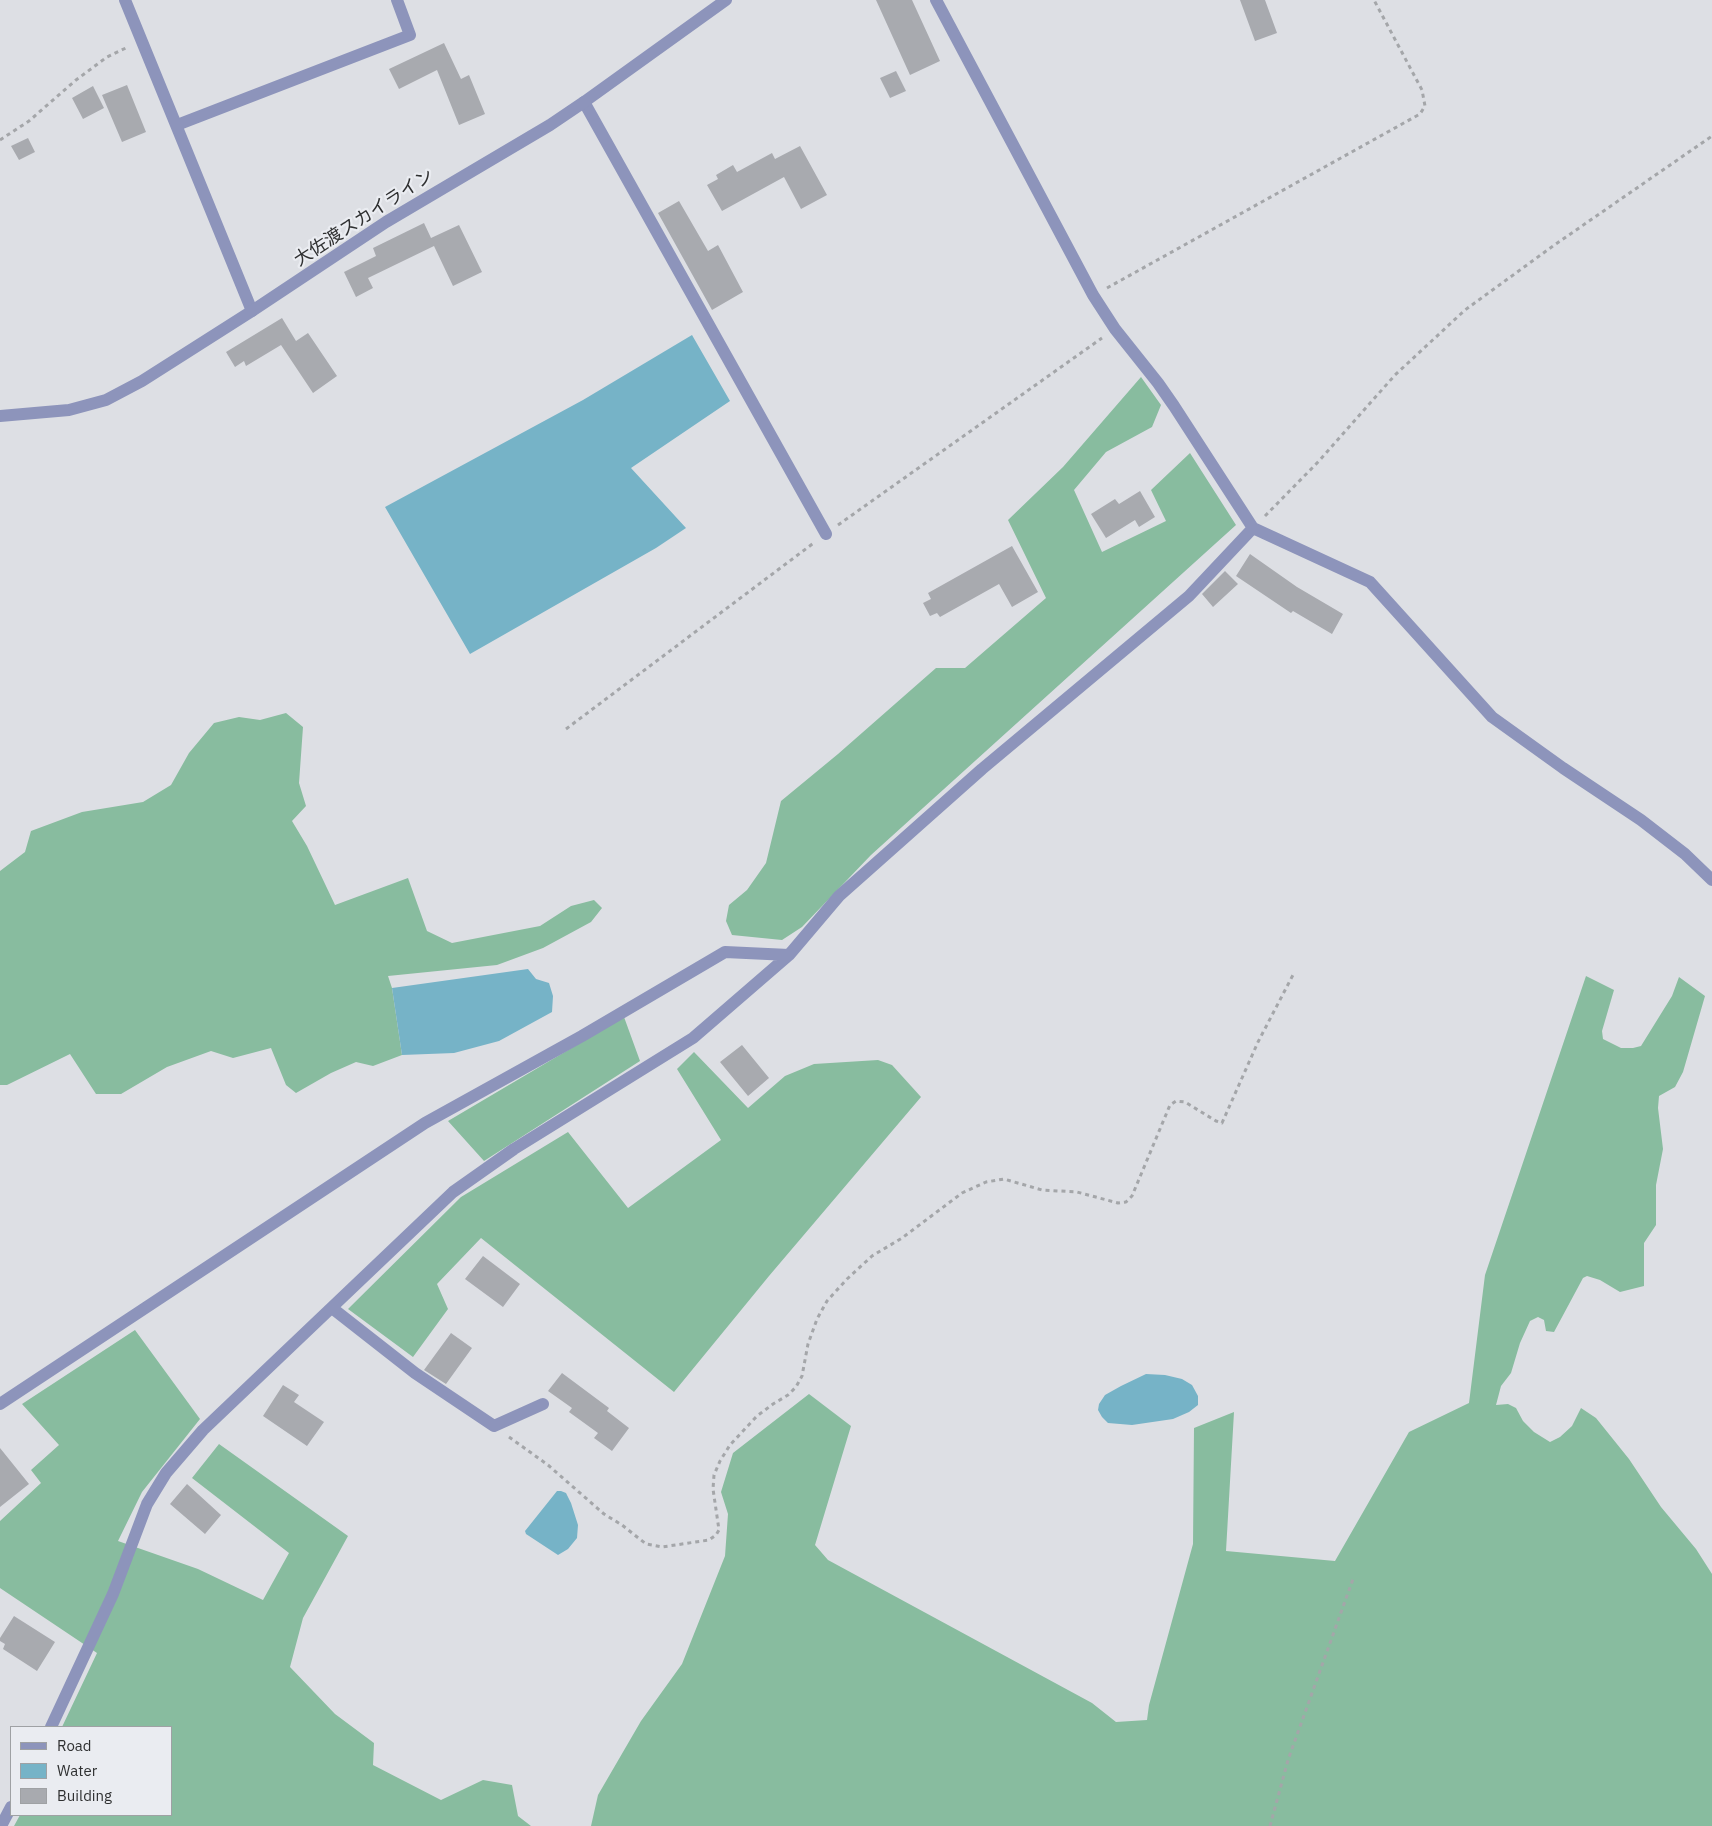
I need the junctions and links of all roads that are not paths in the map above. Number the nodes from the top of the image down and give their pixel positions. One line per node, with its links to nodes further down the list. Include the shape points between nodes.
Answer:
1 (126, 0): 6 (street)
2 (397, 0): 6 (street, via 410,35)
3 (726, 0): 5 (street, 大佐渡スカイライン)
4 (936, 0): 9 (street, via 1093,295 1174,406)
5 (584, 102): 7 (street, 大佐渡スカイライン, via 386,222); 10 (street)
6 (177, 125): 7 (street)
7 (252, 311): 8 (street, 大佐渡スカイライン, via 142,381 106,400 69,410)
8 (0, 416)
9 (1253, 528): 11 (street, via 1370,582 1492,717 1641,820); 12 (street, via 1189,596 982,769 839,896)
10 (826, 534)
11 (1712, 880)
12 (789, 955): 13 (street, via 693,1038 514,1149 453,1192); 14 (street, via 725,952 425,1123)
13 (332, 1308): 15 (street, via 415,1374 494,1426); 16 (street, via 203,1430 166,1474 148,1504 113,1594)
14 (0, 1404)
15 (543, 1404)
16 (51, 1726)
17 (10, 1809): 18 (street)
18 (2, 1826)

